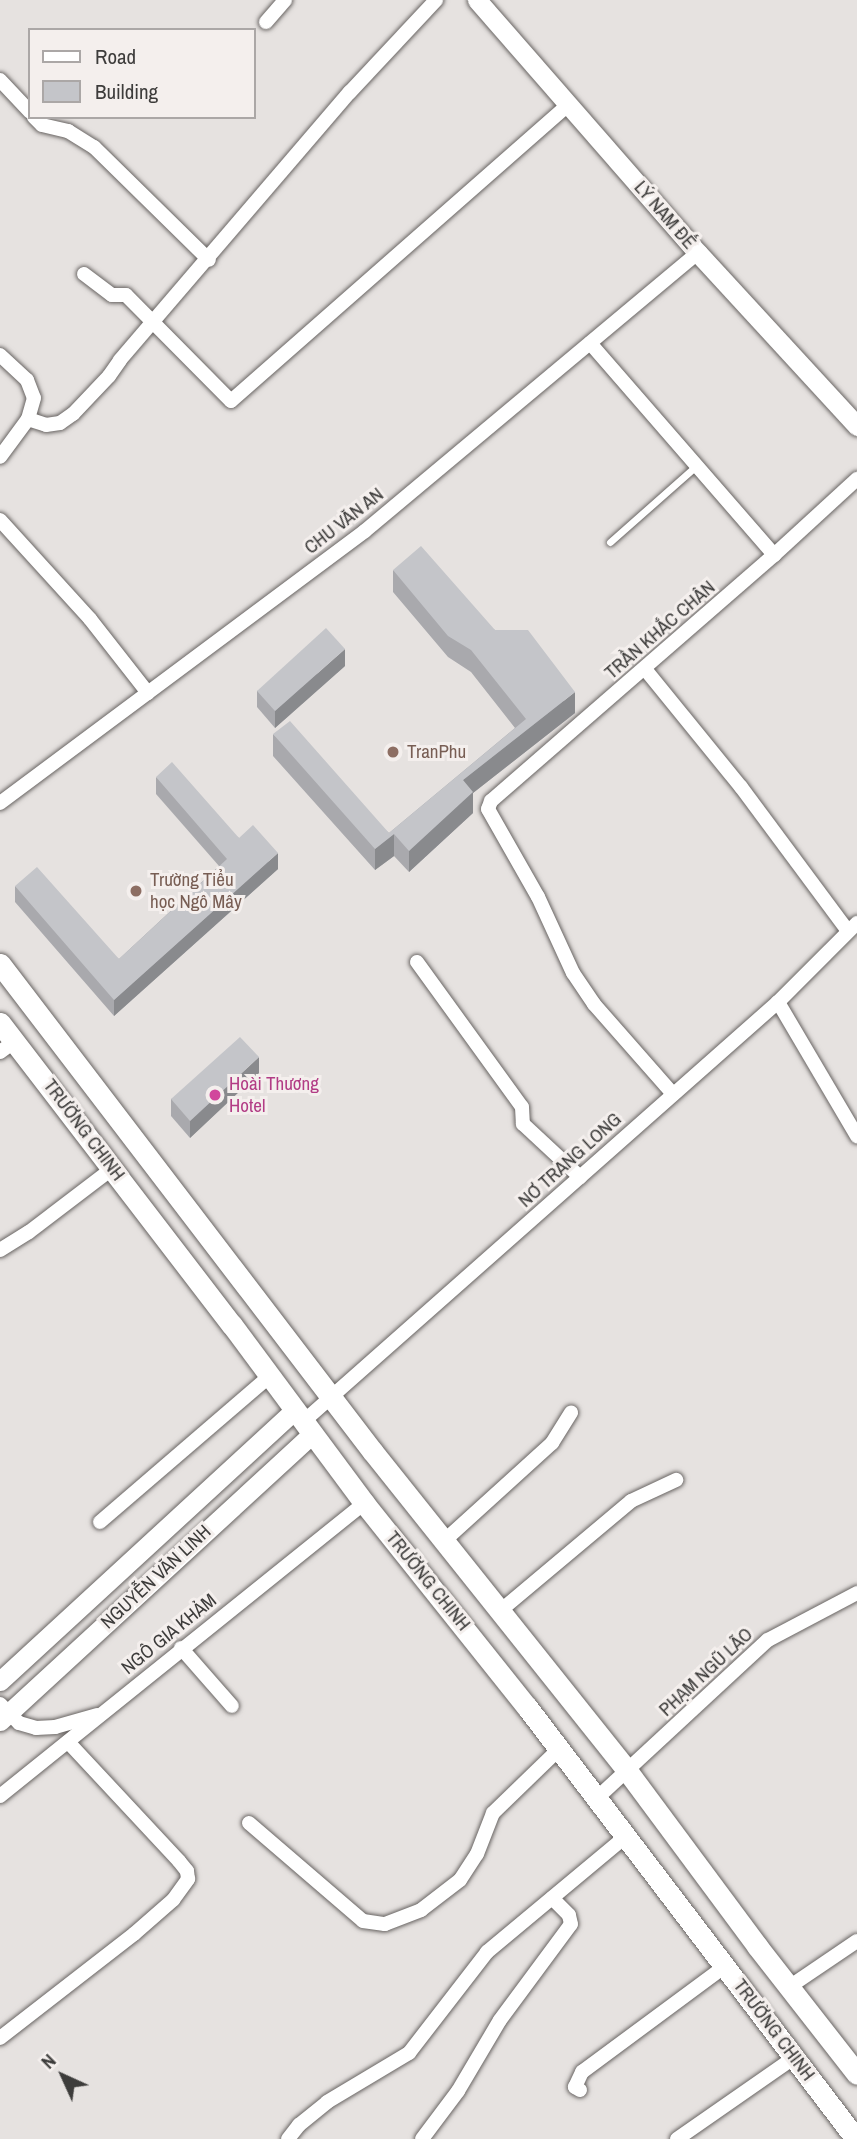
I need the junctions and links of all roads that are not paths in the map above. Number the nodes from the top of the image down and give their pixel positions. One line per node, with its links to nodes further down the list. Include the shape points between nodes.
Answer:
1 (285, 0): 4 (street)
2 (436, 0): 10 (street, via 350,92)
3 (477, 0): 6 (street, LÝ NAM ĐẾ)
4 (266, 22)
5 (0, 80): 7 (street)
6 (569, 104): 9 (street, LÝ NAM ĐẾ); 12 (street, via 231,401)
7 (28, 110)
8 (36, 119): 10 (street, via 94,146)
9 (698, 253): 13 (street, CHU VĂN AN); 16 (street, LÝ NAM ĐẾ)
10 (209, 260): 12 (street)
11 (84, 274): 12 (street, via 112,295 126,295)
12 (155, 323): 15 (street, via 73,414 46,425)
13 (590, 343): 18 (street); 24 (street, CHU VĂN AN, via 365,531)
14 (0, 355): 15 (street, via 19,370 32,389)
15 (29, 419): 17 (street)
16 (857, 425)
17 (0, 457)
18 (696, 466): 21 (lane); 22 (street)
19 (857, 479): 22 (street, TRẦN KHẮC CHÂN)
20 (0, 520): 24 (street, via 90,619)
21 (610, 542)
22 (774, 555): 23 (street, TRẦN KHẮC CHÂN)
23 (645, 669): 26 (street); 32 (street, TRẦN KHẮC CHÂN, via 491,801 488,809 583,989)
24 (148, 693): 25 (street, CHU VĂN AN)
25 (0, 803)
26 (853, 927): 29 (street, NƠ TRANG LONG)
27 (417, 962): 35 (street, via 522,1107 523,1124)
28 (0, 964): 38 (main road, TRƯỜNG CHINH)
29 (778, 1002): 32 (street, NƠ TRANG LONG); 33 (street)
30 (0, 1023): 31 (main road, TRƯỜNG CHINH)
31 (8, 1047): 34 (main road, TRƯỜNG CHINH)
32 (673, 1094): 35 (street, NƠ TRANG LONG)
33 (857, 1136)
34 (113, 1168): 36 (street); 37 (main road, TRƯỜNG CHINH)
35 (580, 1177): 38 (street, NƠ TRANG LONG)
36 (0, 1250)
37 (270, 1376): 40 (main road, TRƯỜNG CHINH); 43 (street)
38 (331, 1397): 40 (street, NƠ TRANG LONG); 44 (main road, TRƯỜNG CHINH)
39 (571, 1413): 44 (street, via 552,1443)
40 (304, 1421): 42 (main road, TRƯỜNG CHINH); 48 (street, NGUYỄN VĂN LINH); 51 (street, NGUYỄN VĂN LINH)
41 (676, 1480): 46 (street, via 631,1501)
42 (364, 1503): 47 (street, NGÔ GIA KHẢM); 53 (main road, TRƯỜNG CHINH)
43 (100, 1522)
44 (444, 1541): 46 (main road, TRƯỜNG CHINH)
45 (857, 1593): 54 (street, PHẠM NGŨ LÃO, via 768,1640)
46 (500, 1611): 54 (main road, TRƯỜNG CHINH)
47 (181, 1648): 49 (street); 50 (street, NGÔ GIA KHẢM)
48 (0, 1681)
49 (232, 1706)
50 (109, 1711): 51 (street, via 36,1728); 52 (street, NGÔ GIA KHẢM)
51 (3, 1713)
52 (68, 1742): 55 (street, NGÔ GIA KHẢM); 63 (street, via 187,1871 188,1878 173,1900 134,1934)
53 (559, 1749): 56 (main road, TRƯỜNG CHINH); 57 (street, via 493,1813 477,1854 460,1880 421,1910 385,1924 363,1921)
54 (628, 1772): 56 (street, PHẠM NGŨ LÃO); 62 (main road, TRƯỜNG CHINH)
55 (0, 1796)
56 (596, 1799): 58 (main road, TRƯỜNG CHINH)
57 (249, 1823)
58 (626, 1836): 59 (street); 61 (main road, TRƯỜNG CHINH)
59 (552, 1898): 67 (street, via 473,1966 409,2053 327,2102); 68 (street, via 569,1915 571,1924 500,2020 458,2091)
60 (857, 1941): 62 (street)
61 (725, 1966): 64 (main road, TRƯỜNG CHINH); 66 (street, via 582,2072 575,2087)
62 (789, 1987): 65 (main road, TRƯỜNG CHINH)
63 (0, 2038)
64 (795, 2057): 69 (street); 70 (main road, TRƯỜNG CHINH)
65 (857, 2074)
66 (580, 2090)
67 (288, 2139)
68 (422, 2139)
69 (677, 2139)
70 (856, 2139)

